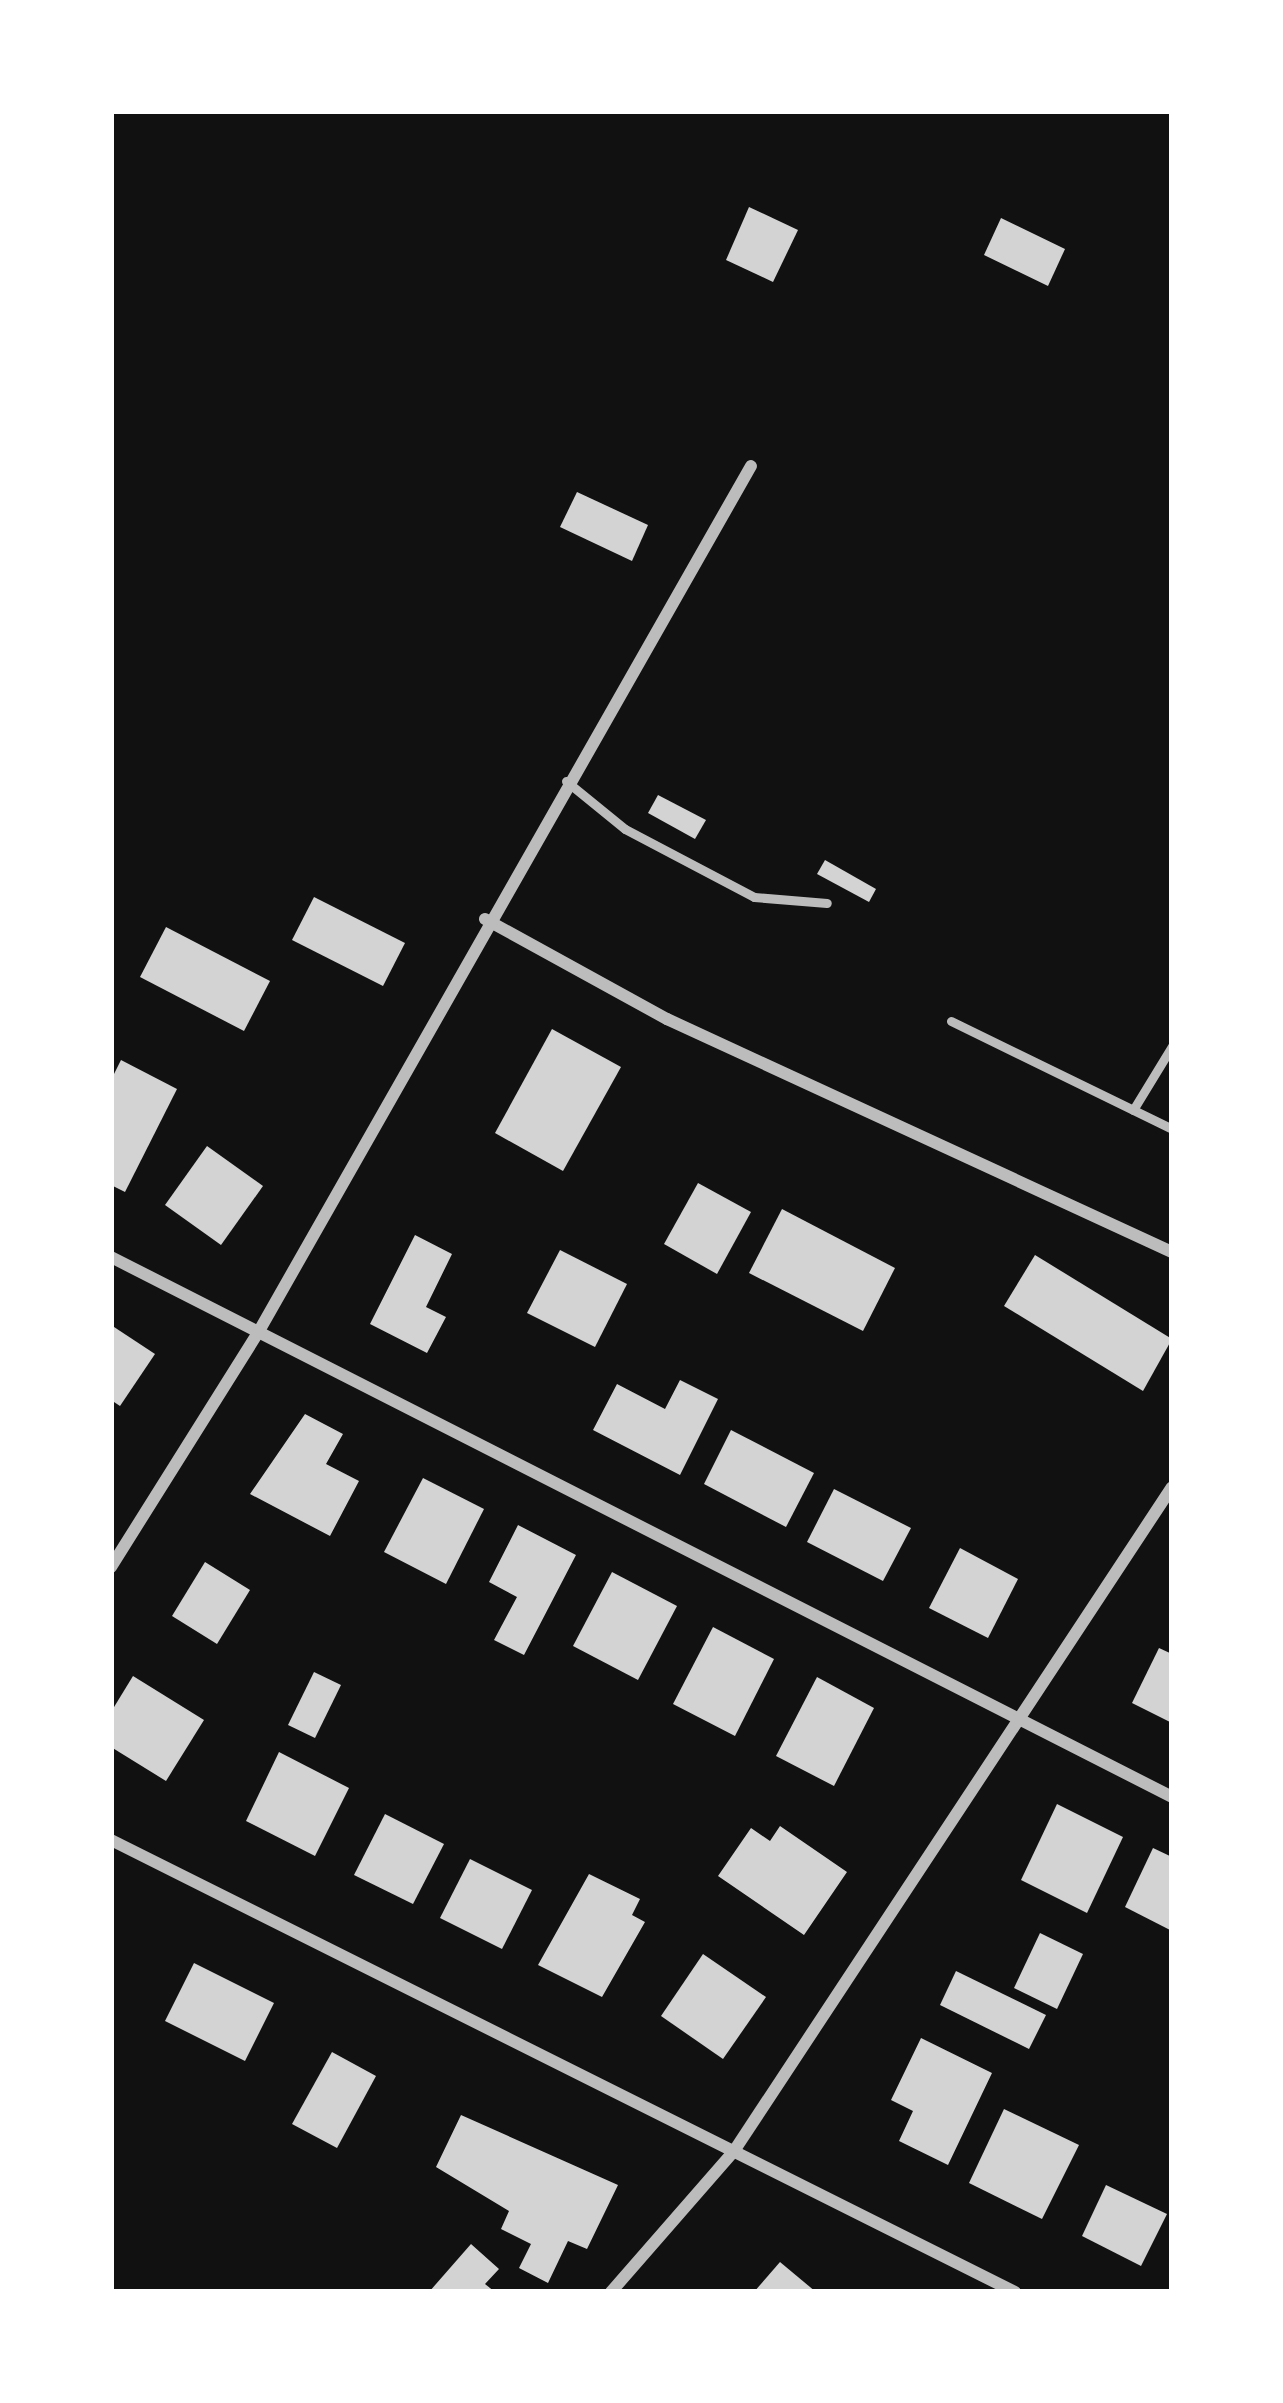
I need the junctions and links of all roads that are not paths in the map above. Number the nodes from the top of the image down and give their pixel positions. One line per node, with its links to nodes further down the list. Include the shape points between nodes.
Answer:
1 (751, 466): 2 (street)
2 (566, 781): 3 (lane, via 625,829 754,897); 4 (street)
3 (827, 904)
4 (485, 919): 9 (street, via 667,1019); 11 (street)
5 (951, 1022): 7 (lane)
6 (1172, 1046): 7 (lane)
7 (1132, 1110): 8 (lane)
8 (1172, 1129)
9 (1172, 1252)
10 (111, 1257): 11 (street)
11 (259, 1330): 13 (street); 14 (street)
12 (1172, 1487): 14 (street)
13 (111, 1567)
14 (1019, 1722): 15 (street); 17 (street)
15 (1172, 1797)
16 (111, 1840): 17 (street)
17 (734, 2151): 18 (street); 19 (street)
18 (610, 2292)
19 (1015, 2292)

